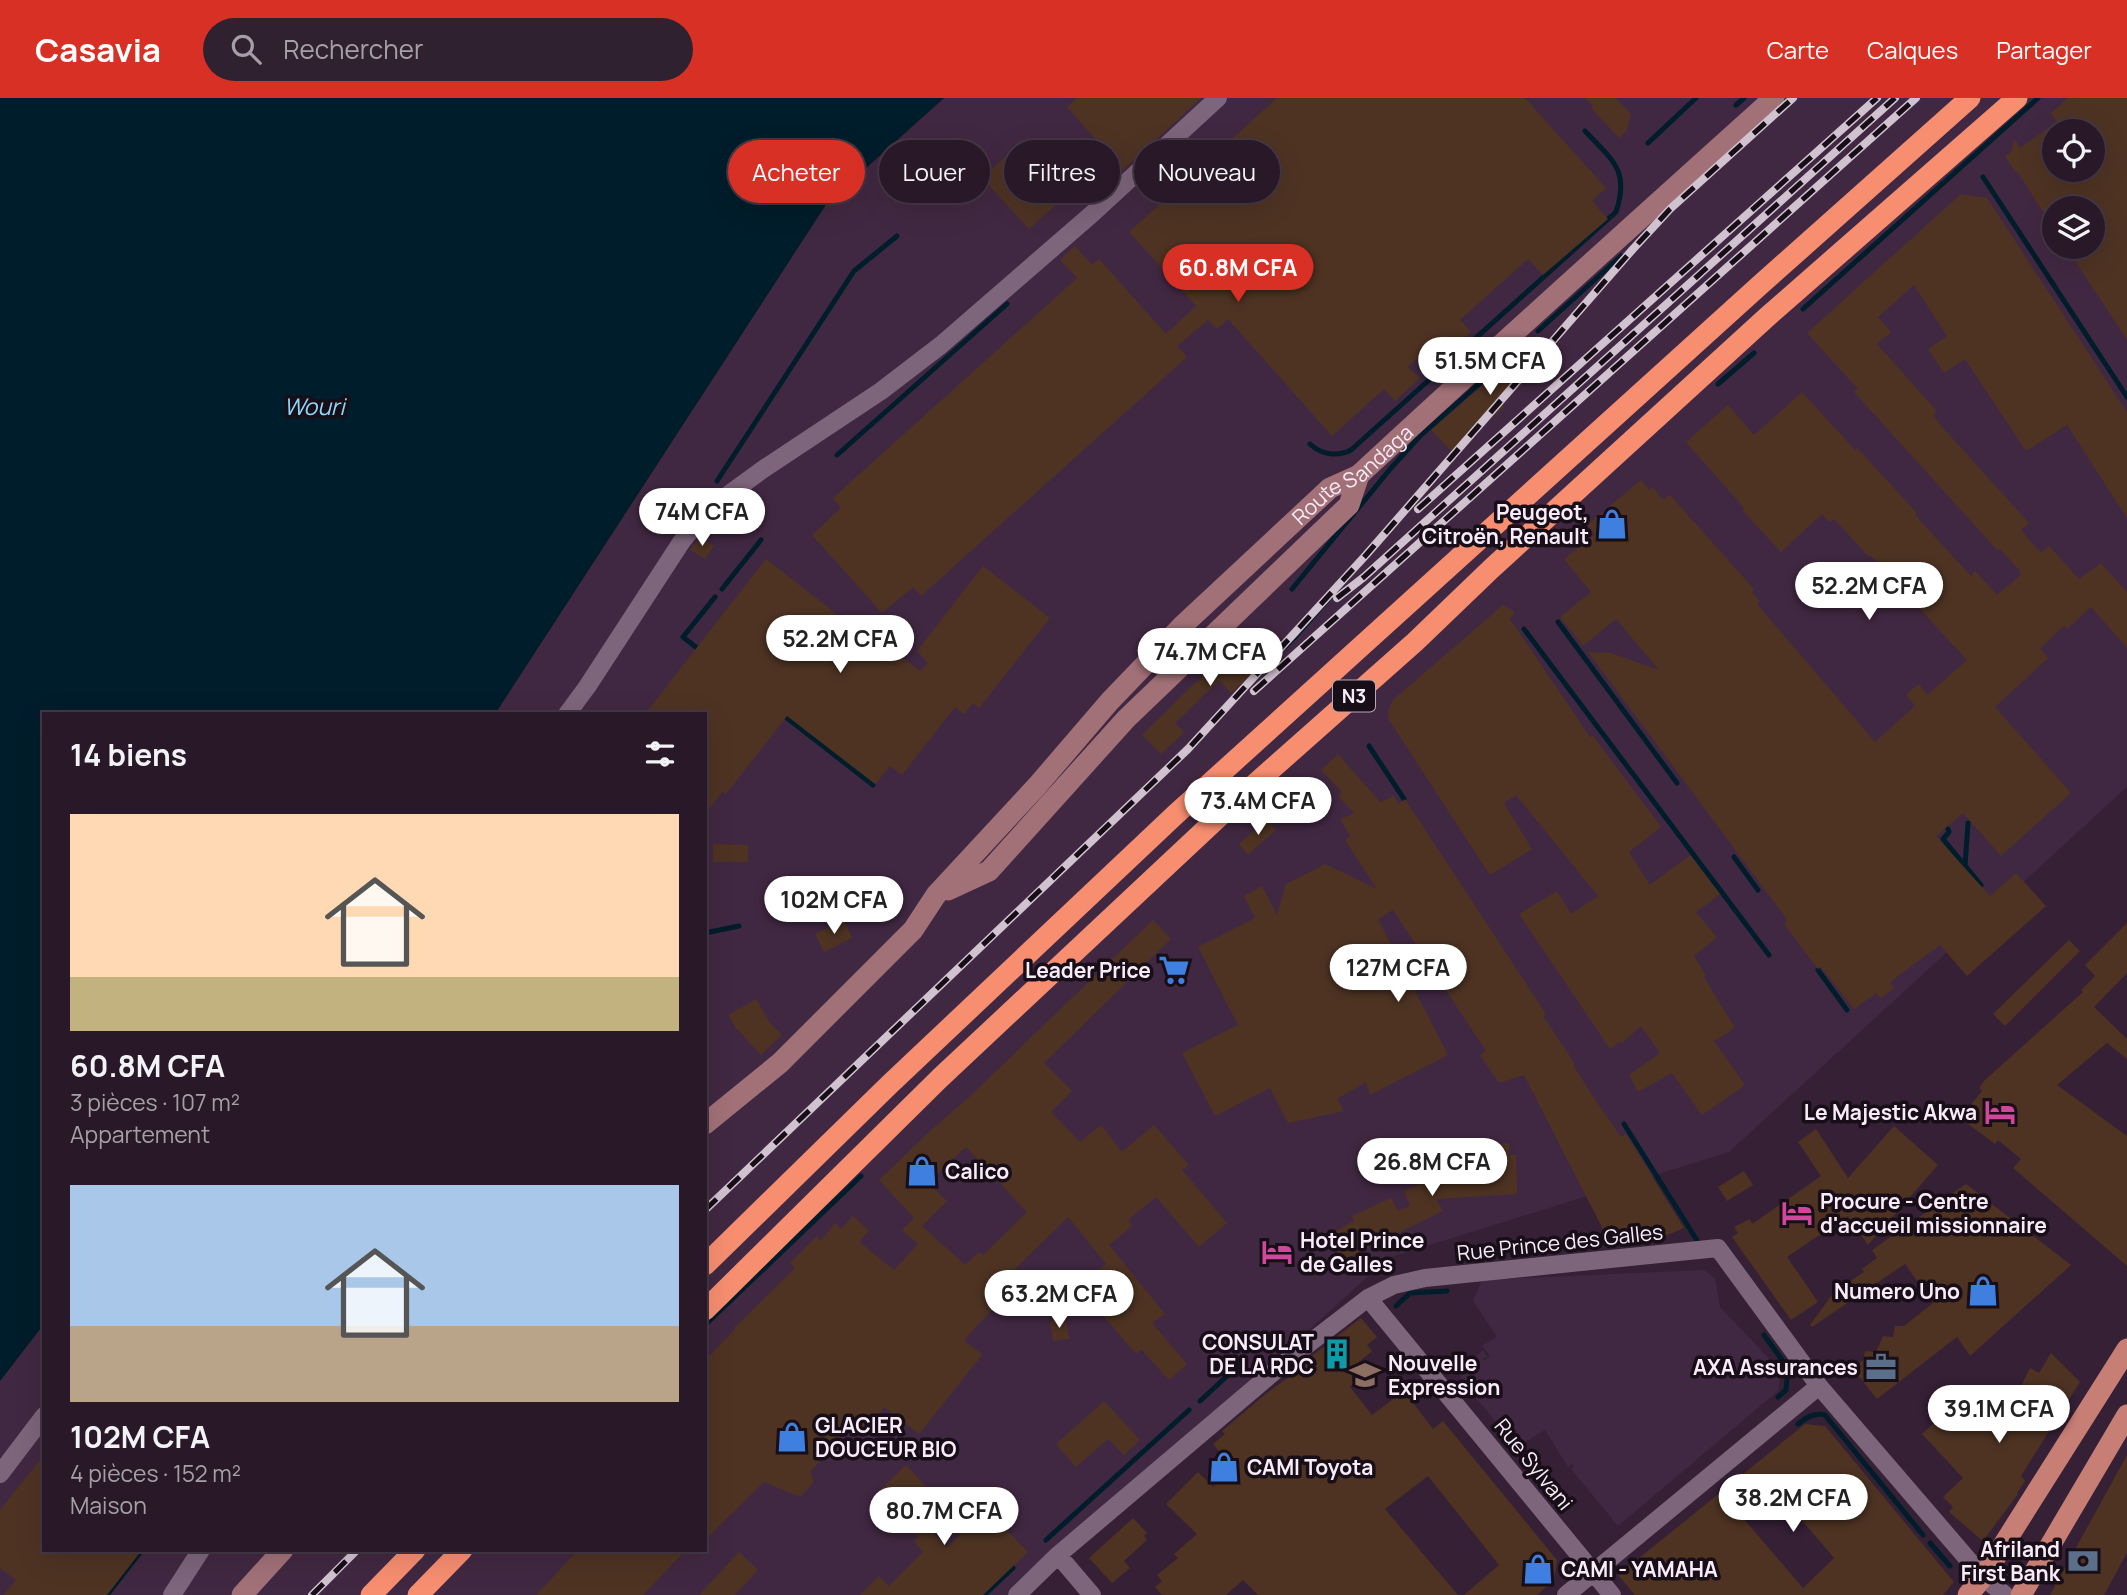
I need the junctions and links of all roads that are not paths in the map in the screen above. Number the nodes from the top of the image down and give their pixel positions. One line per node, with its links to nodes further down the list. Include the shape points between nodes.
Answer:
1 (1219, 98): 6 (street, via 941,345 710,508 682,541)
2 (1774, 98): 5 (street, Route Sandaga)
3 (1970, 98): 9 (highway, N3, via 1185,806)
4 (2017, 98): 11 (highway, N3, via 1767,317 1239,798 940,1078)
5 (1359, 475): 7 (street, via 1349,505); 7 (street, Route Sandaga, via 1330,488 1182,626 1110,701)
6 (568, 712)
7 (1045, 793): 8 (street, via 981,864 936,895 913,930 780,1063)
8 (709, 1115)
9 (707, 1263)
10 (1368, 1298): 13 (street, Rue Prince des Galles, via 1394,1284 1425,1278 1718,1248); 21 (street, Rue Prince des Galles); 22 (street, Rue Sylvani)
11 (707, 1308)
12 (2127, 1349): 23 (main road)
13 (1819, 1386): 22 (street); 23 (street)
14 (2127, 1415): 34 (main road)
15 (42, 1419): 16 (street)
16 (0, 1474)
17 (200, 1552): 24 (street)
18 (281, 1552): 25 (street)
19 (413, 1552): 26 (highway)
20 (460, 1552): 27 (highway)
21 (1058, 1555): 28 (street, Rue Prince des Galles); 29 (street)
22 (1593, 1572): 30 (street); 31 (street, Rue Sylvani)
23 (1983, 1577): 32 (main road); 33 (street)
24 (172, 1595)
25 (242, 1595)
26 (371, 1595)
27 (418, 1595)
28 (1017, 1595)
29 (1092, 1595)
30 (1566, 1595)
31 (1612, 1595)
32 (1968, 1595)
33 (2005, 1595)
34 (2021, 1595)

